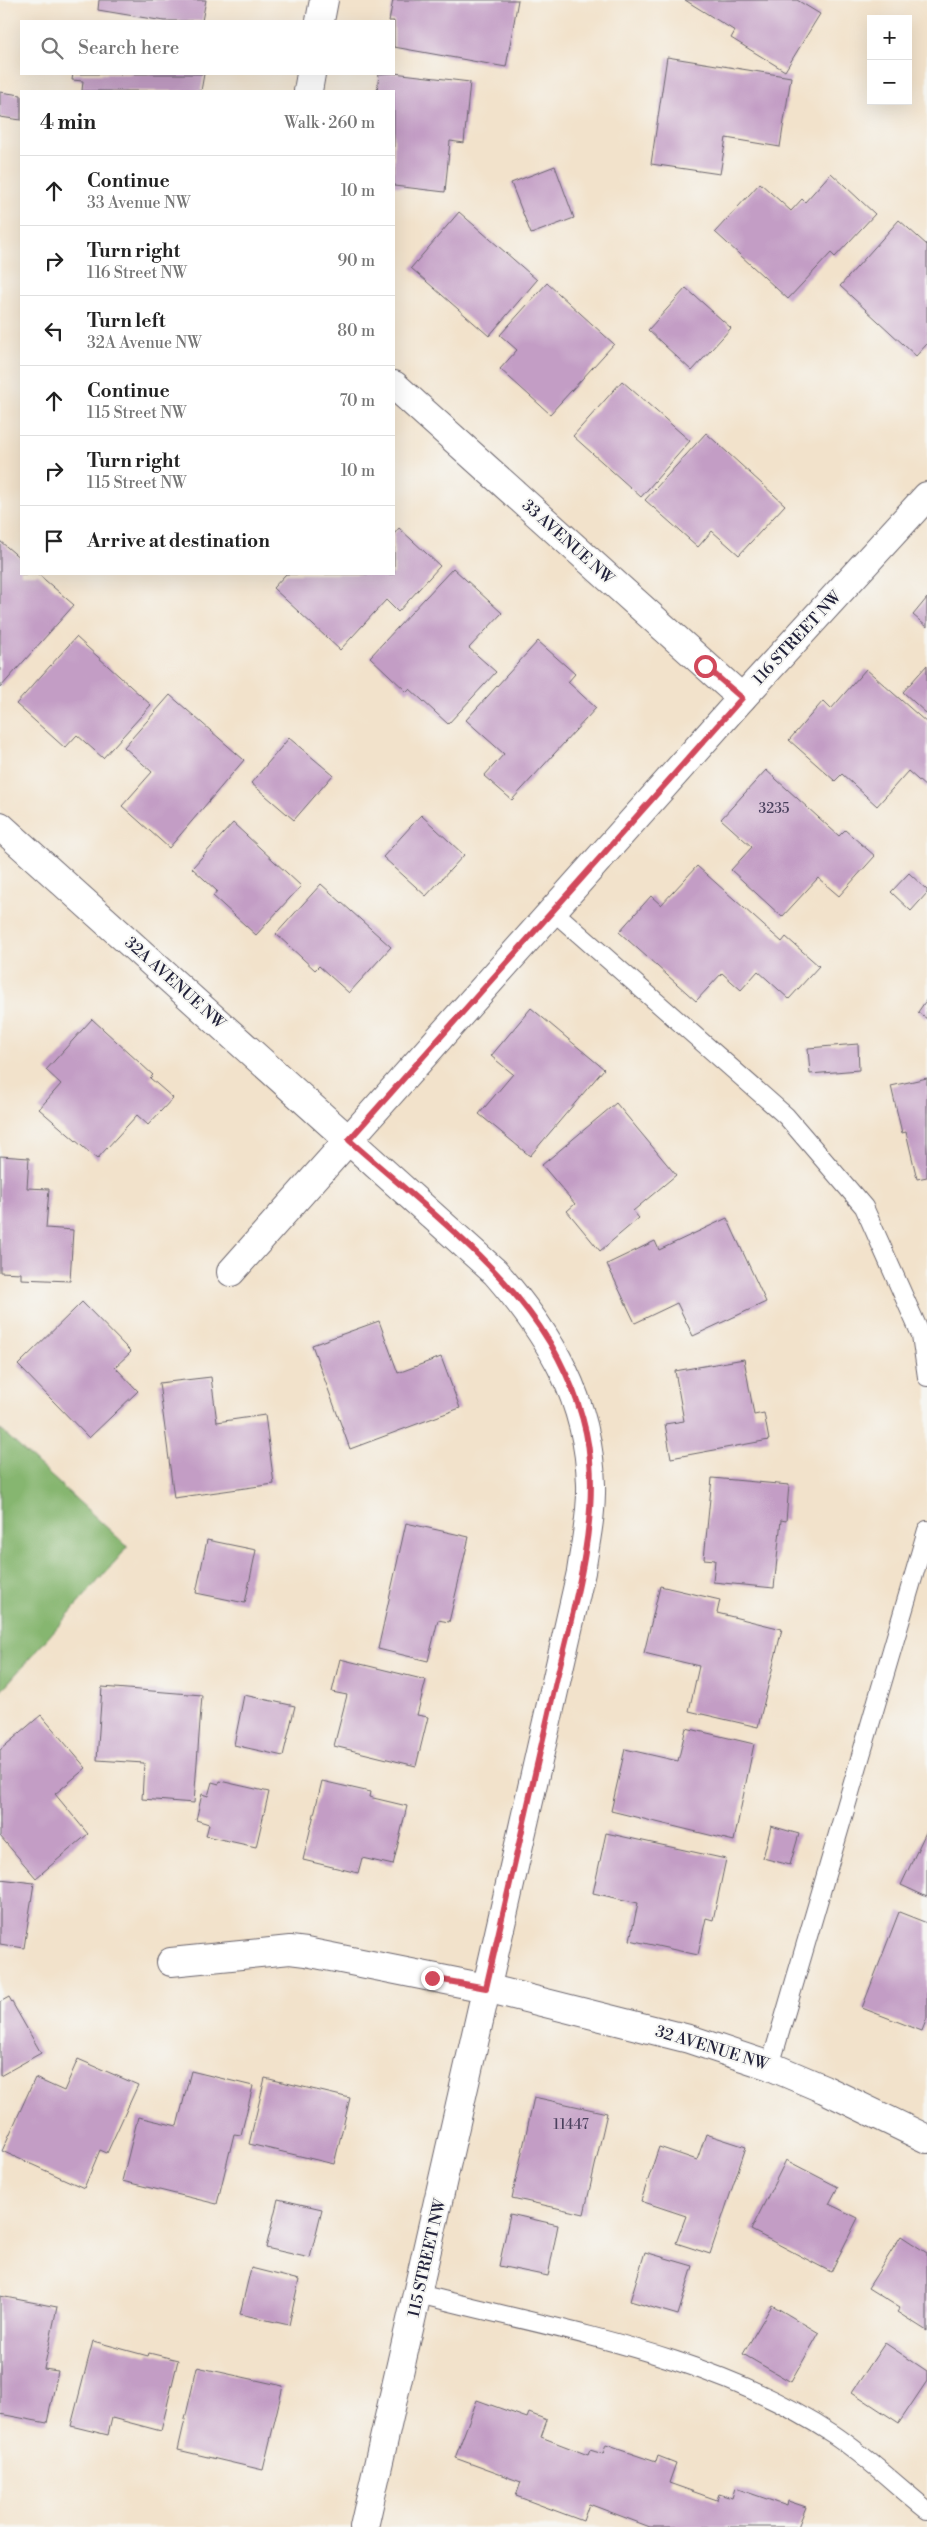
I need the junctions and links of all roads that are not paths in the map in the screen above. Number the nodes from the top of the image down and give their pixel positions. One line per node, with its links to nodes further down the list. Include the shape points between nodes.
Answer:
1 (324, 0): 2 (street)
2 (320, 20)
3 (311, 75): 4 (street)
4 (308, 90)
5 (395, 386): 7 (street, 33 AVENUE NW)
6 (927, 496): 7 (street, 116 STREET NW)
7 (742, 698): 9 (street, 116 STREET NW)
8 (0, 826): 10 (street, 32A AVENUE NW)
9 (552, 910): 10 (street, 116 STREET NW); 12 (lane, via 786,1116 864,1207 921,1335)
10 (349, 1140): 11 (street); 14 (street, 32A AVENUE NW, via 495,1272 550,1343 569,1381 587,1437 591,1488)
11 (231, 1272)
12 (927, 1377)
13 (927, 1530): 17 (lane)
14 (586, 1534): 16 (street, 115 STREET NW, via 581,1572)
15 (171, 1962): 16 (street, via 290,1950)
16 (486, 1988): 17 (street, 32 AVENUE NW, via 689,2039); 19 (street, 115 STREET NW)
17 (770, 2066): 18 (street, 32 AVENUE NW)
18 (927, 2139)
19 (419, 2294): 20 (lane, via 679,2360 737,2384 833,2434); 21 (street, 115 STREET NW)
20 (927, 2510)
21 (364, 2527)

